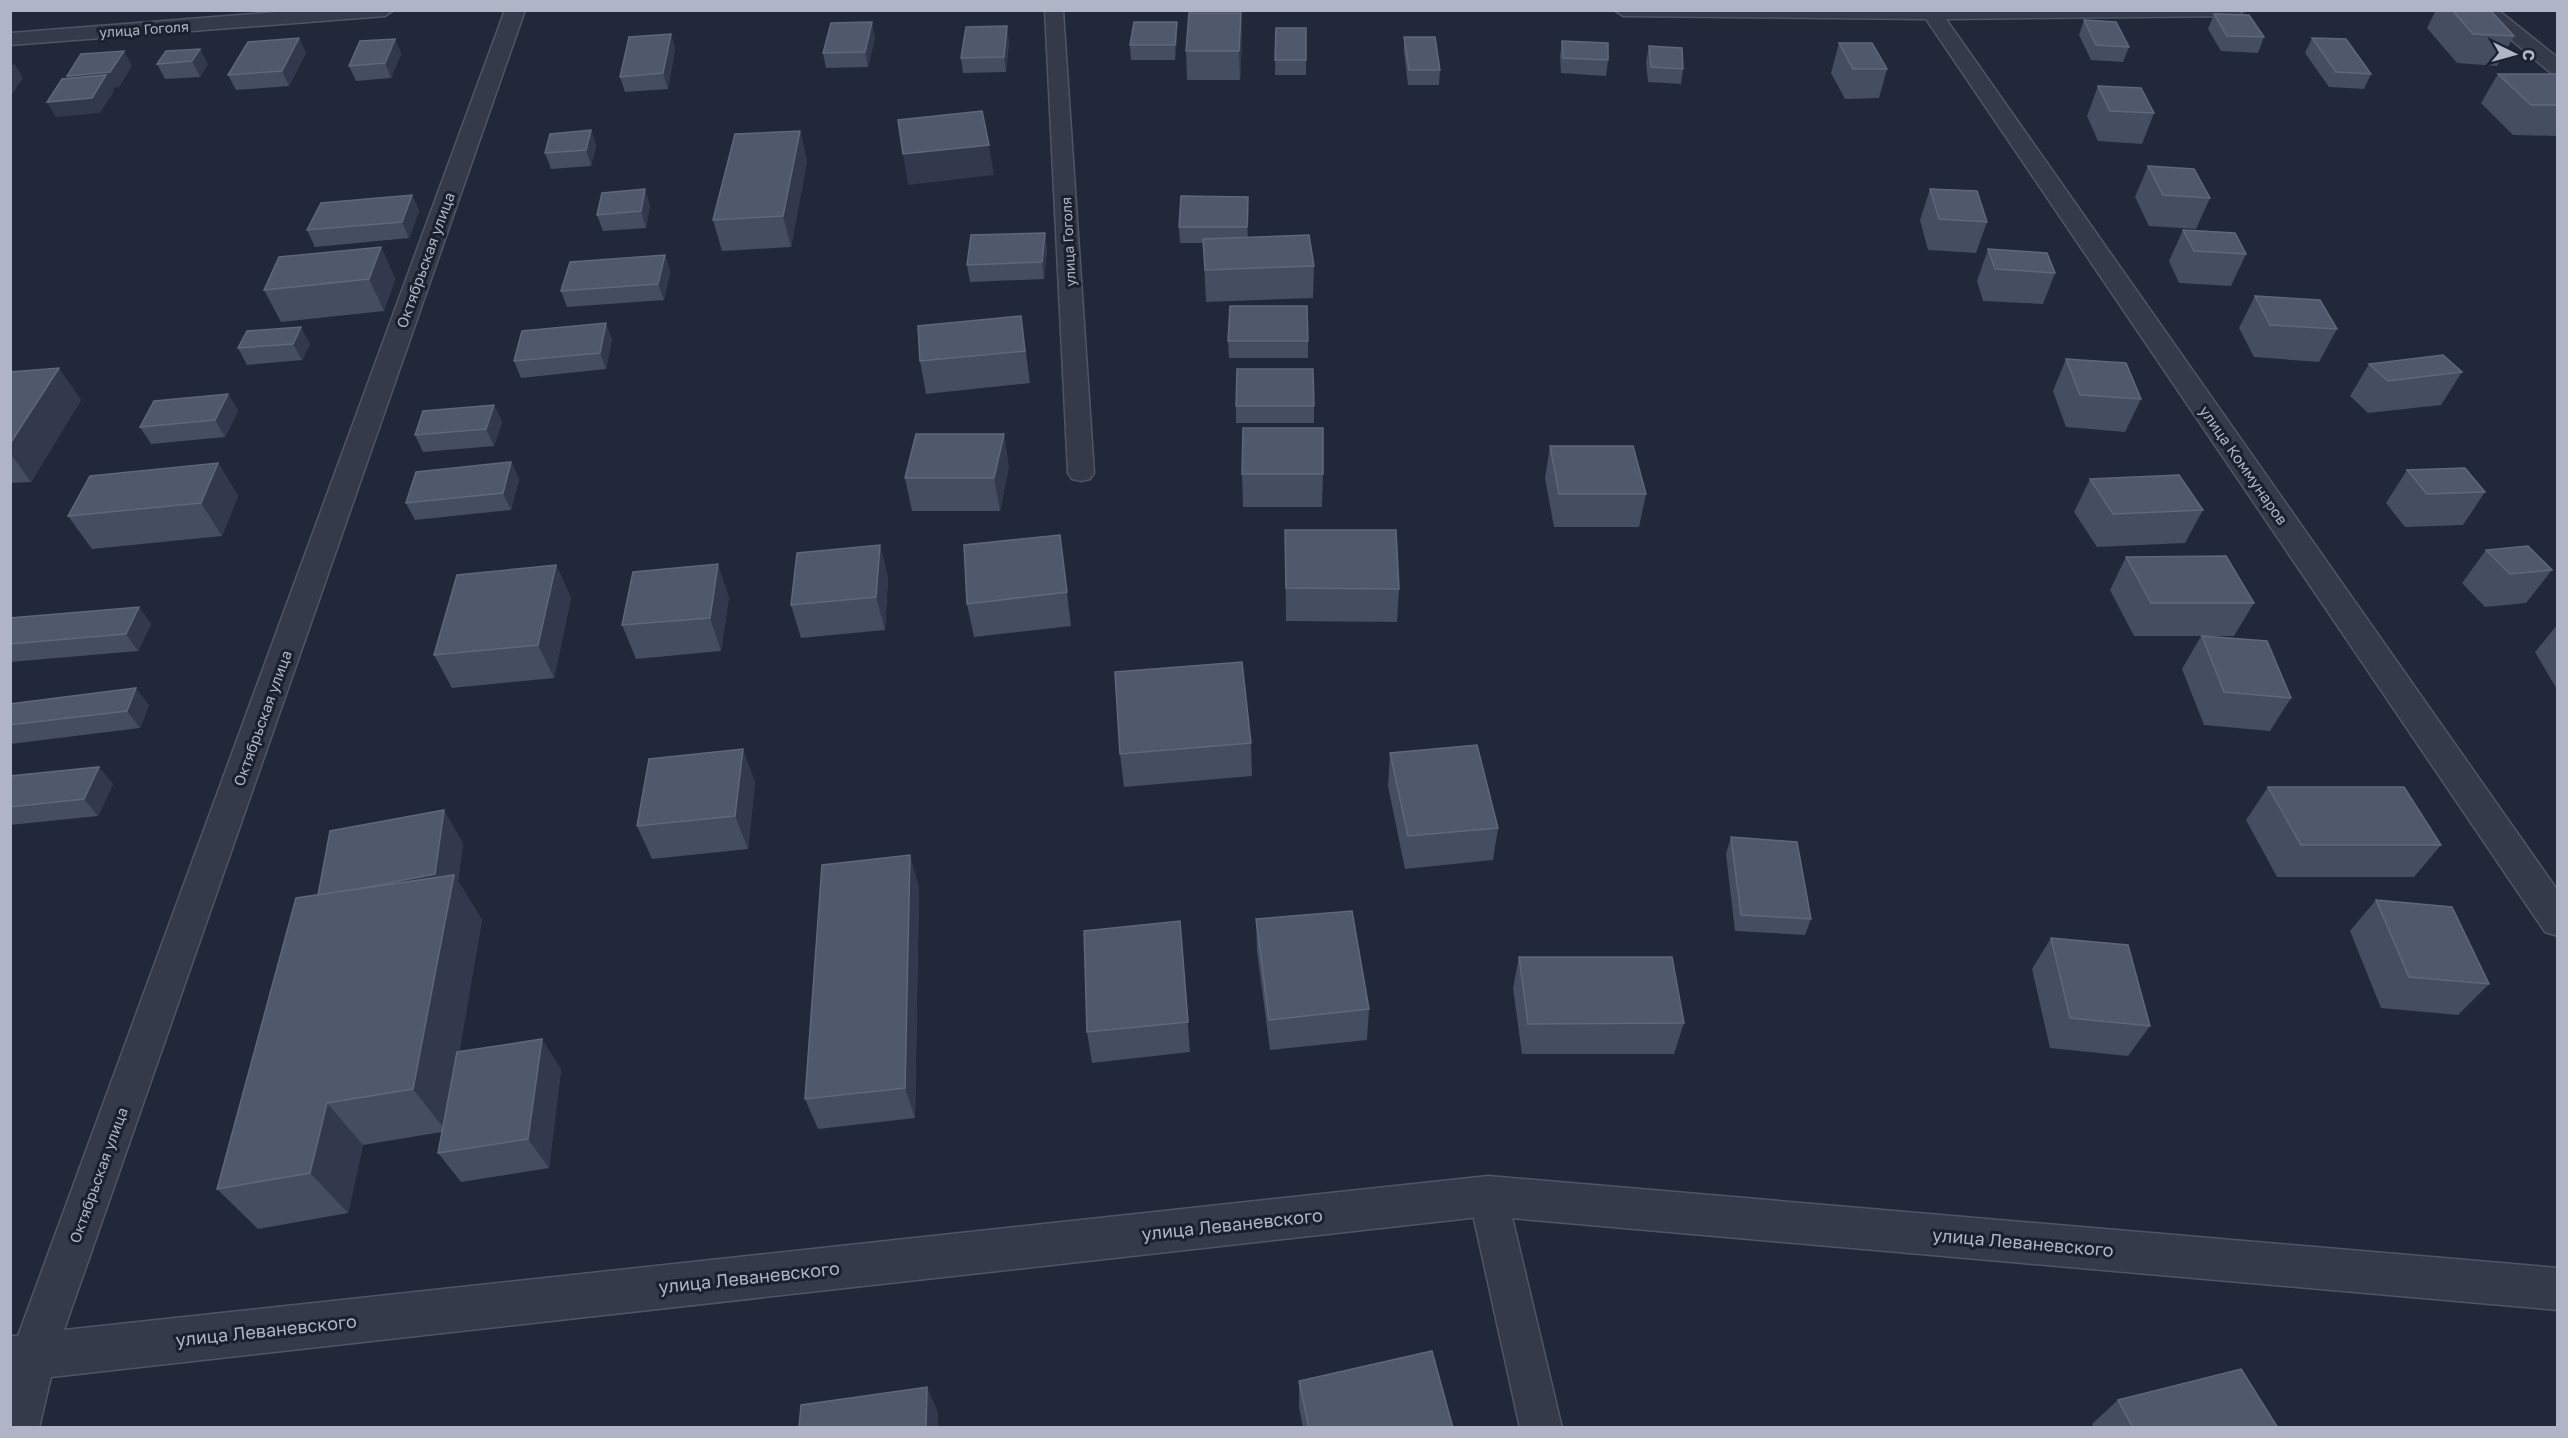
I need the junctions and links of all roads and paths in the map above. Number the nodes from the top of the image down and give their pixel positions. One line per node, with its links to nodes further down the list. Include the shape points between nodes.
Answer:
1 (385, 10): 8 (street, улица Гоголя)
2 (515, 10): 14 (street, Октябрьская улица)
3 (1054, 10): 10 (lane, улица Гоголя)
4 (1623, 10): 7 (street)
5 (2236, 10): 7 (street)
6 (2485, 10): 9 (street)
7 (1931, 12): 11 (street, улица Коммунаров)
8 (10, 39)
9 (2558, 69)
10 (1081, 473)
11 (2558, 921)
12 (1488, 1196): 13 (street, улица Леваневского); 14 (street, улица Леваневского); 16 (lane)
13 (2558, 1289)
14 (22, 1358): 15 (street, Октябрьская улица)
15 (16, 1428)
16 (1541, 1428)

